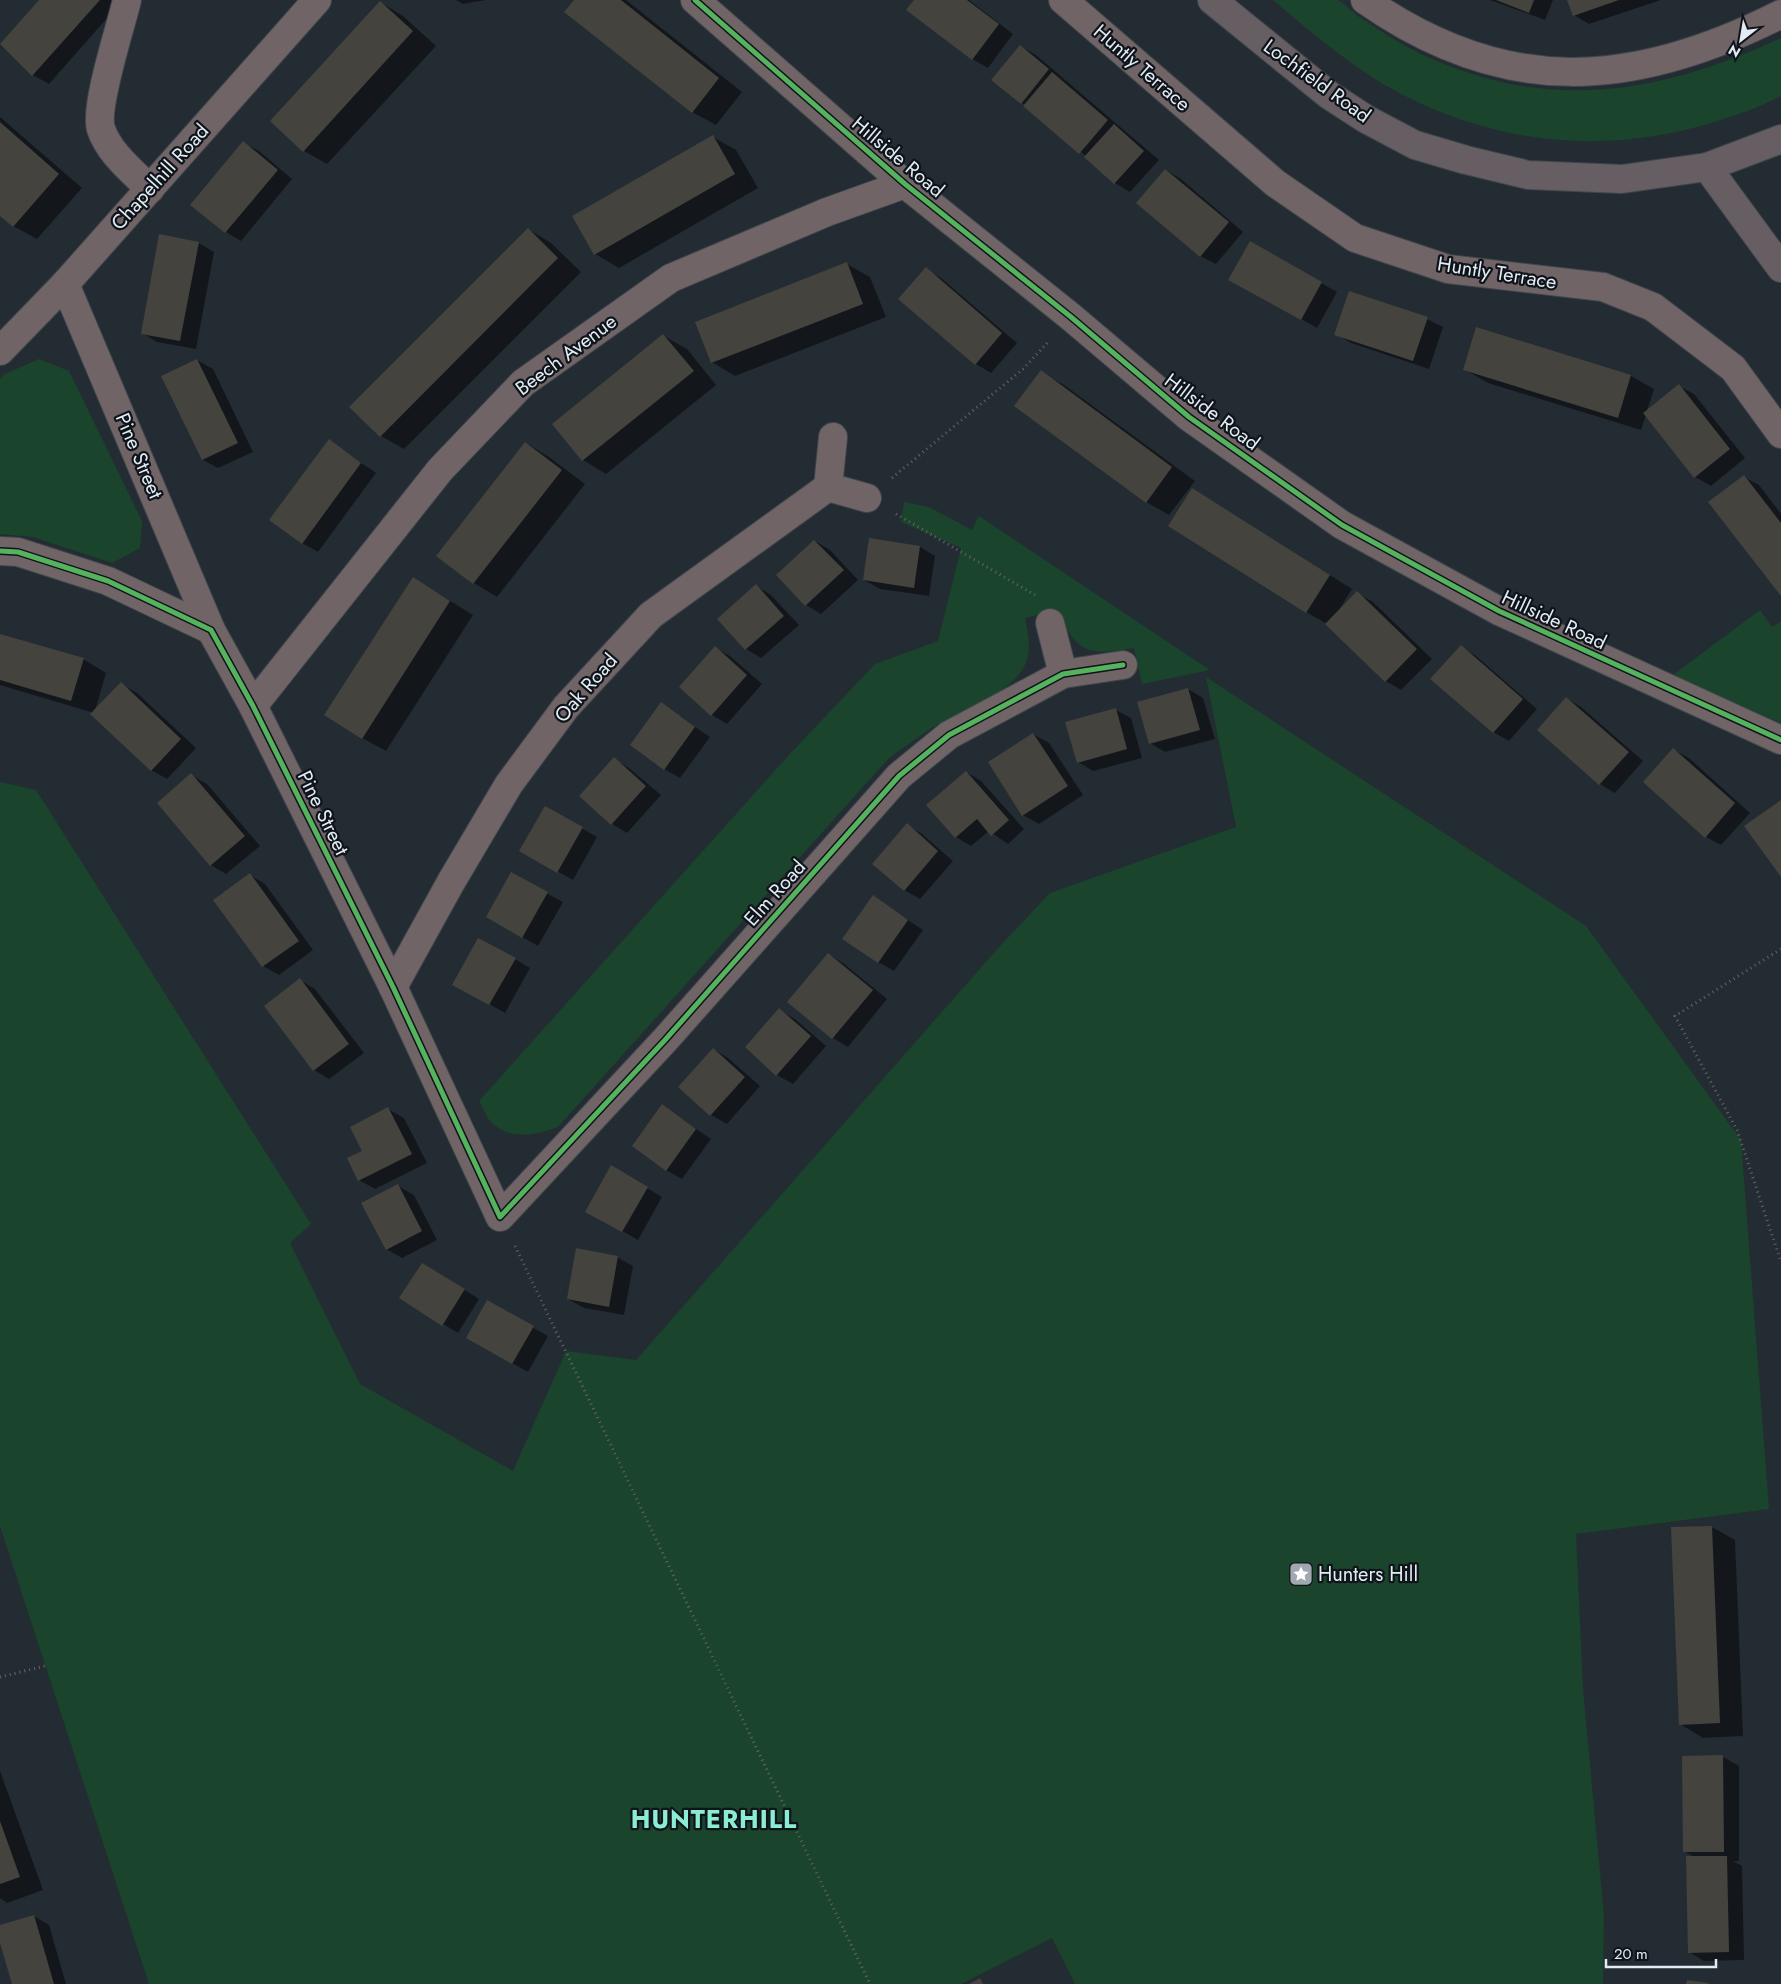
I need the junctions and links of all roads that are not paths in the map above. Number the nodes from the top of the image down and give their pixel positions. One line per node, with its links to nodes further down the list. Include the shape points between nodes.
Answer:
1 (128, 0): 11 (street, via 102,104 101,127 111,148)
2 (317, 0): 11 (street, Chapelhill Road)
3 (695, 0): 10 (street, Hillside Road)
4 (1063, 0): 15 (street, Huntly Terrace, via 1275,183 1356,238 1448,269 1603,287 1653,307 1734,368)
5 (1212, 0): 9 (street, Lochfield Road, via 1329,95 1366,119 1415,144 1528,175 1622,179)
6 (1365, 0): 7 (street, via 1427,38 1473,56 1515,68 1560,74 1615,70 1674,58 1748,31)
7 (1781, 14)
8 (1781, 139): 9 (street, Lochfield Road)
9 (1707, 167): 12 (street)
10 (906, 184): 24 (street, Beech Avenue, via 827,212 671,278 523,383 440,470); 25 (street, Hillside Road, via 1189,417 1342,526 1499,611)
11 (150, 189): 13 (street, Chapelhill Road)
12 (1781, 268)
13 (65, 284): 14 (street, Chapelhill Road); 21 (street, Pine Street)
14 (0, 351)
15 (1781, 434)
16 (833, 437): 17 (street)
17 (828, 487): 18 (street); 26 (street, Oak Road, via 651,615 566,707 510,784)
18 (868, 498)
19 (0, 551): 21 (street, via 18,552 108,581)
20 (1050, 623): 23 (street)
21 (211, 630): 24 (street, Pine Street)
22 (1123, 665): 23 (street, Elm Road)
23 (1063, 674): 27 (street, Elm Road, via 949,735 900,776 665,1040)
24 (253, 706): 26 (street, Pine Street)
25 (1781, 740)
26 (393, 987): 27 (street, Pine Street)
27 (500, 1217)

